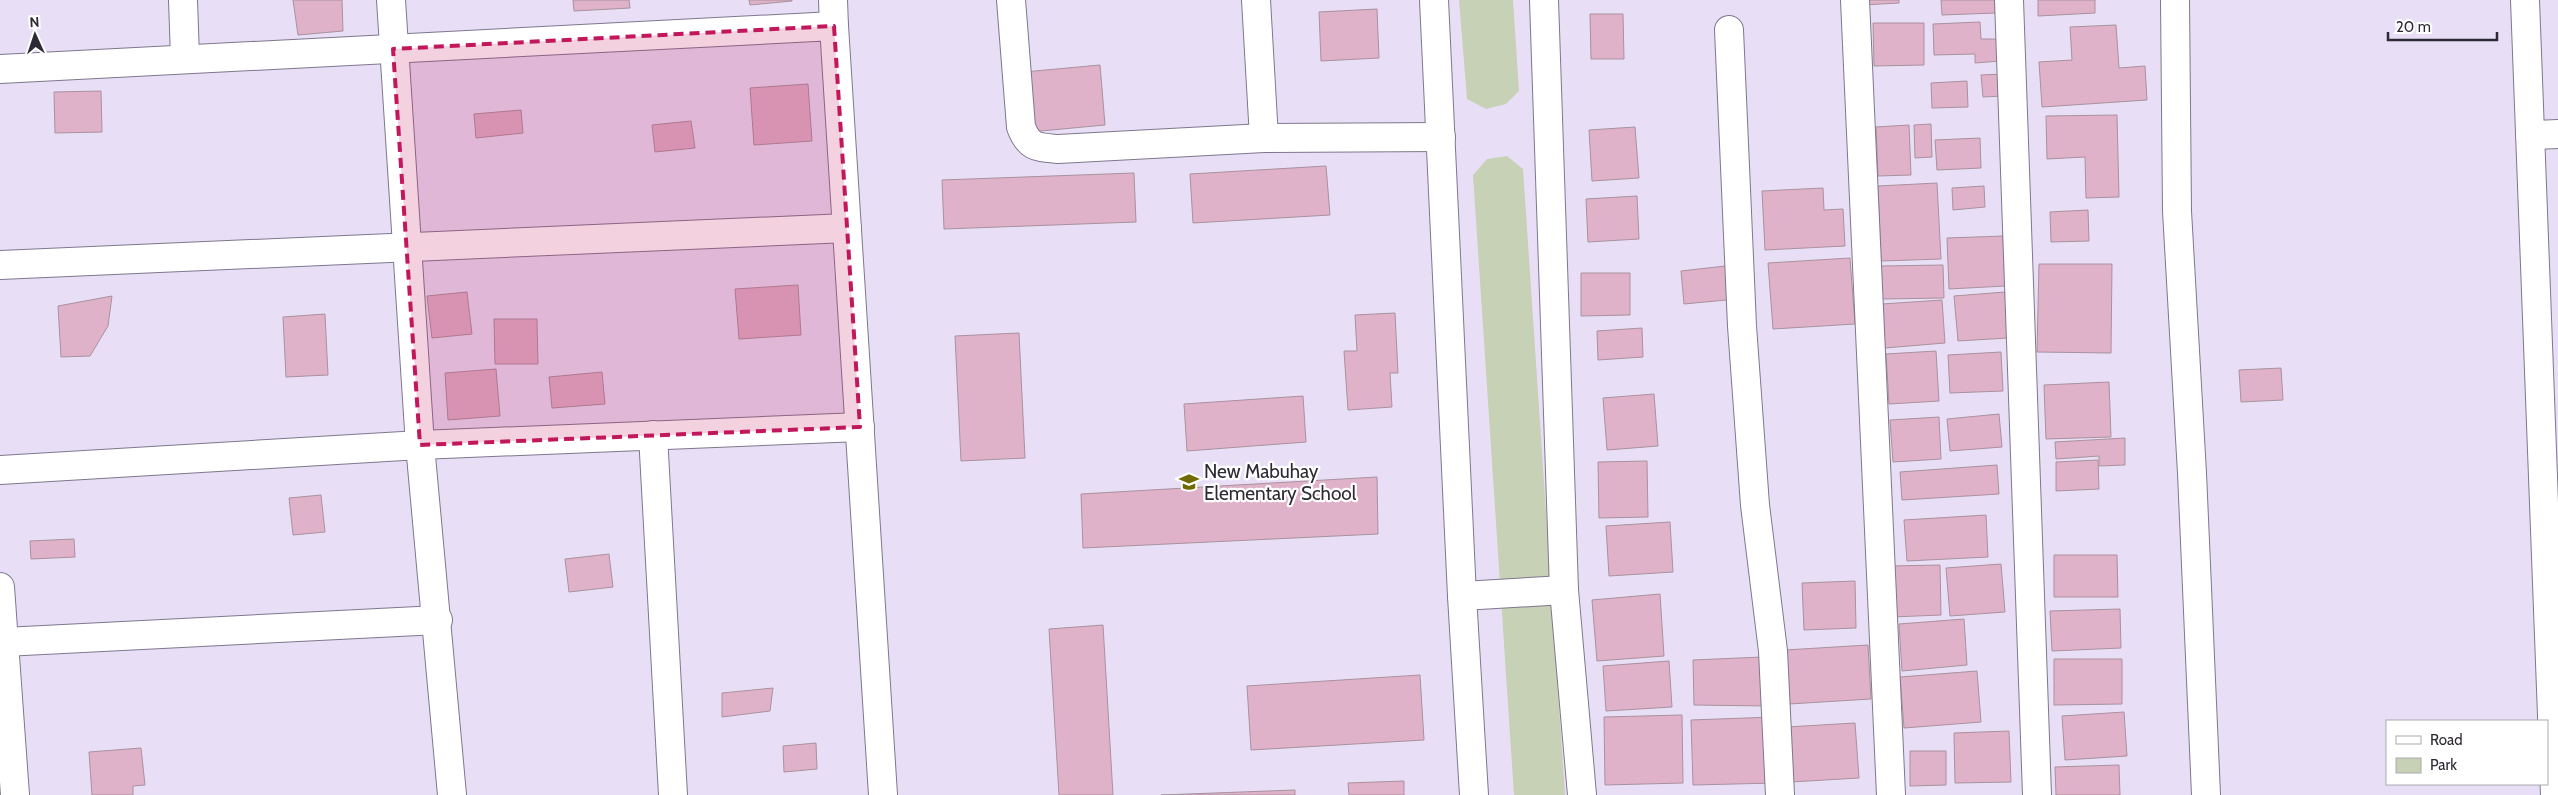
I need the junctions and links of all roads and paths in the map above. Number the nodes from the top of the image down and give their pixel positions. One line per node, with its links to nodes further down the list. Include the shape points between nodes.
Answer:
1 (183, 0): 14 (street)
2 (391, 0): 13 (street)
3 (1011, 0): 19 (street, via 1021,127 1026,139 1036,147 1058,150)
4 (1256, 0): 19 (street)
5 (1434, 0): 18 (street)
6 (1544, 0): 28 (street)
7 (1855, 0): 39 (street)
8 (2009, 0): 40 (street)
9 (2174, 0): 41 (street, via 2177,211)
10 (2526, 0): 17 (street)
11 (833, 13): 13 (street); 20 (street)
12 (1729, 30): 38 (street, via 1743,336 1755,505 1773,651)
13 (393, 49): 14 (street); 21 (street)
14 (185, 58): 15 (street)
15 (0, 69)
16 (2558, 134): 17 (street)
17 (2530, 135): 42 (street)
18 (1440, 137): 19 (street); 29 (street)
19 (1264, 138)
20 (847, 228): 21 (street); 23 (street)
21 (406, 247): 22 (street); 25 (street)
22 (0, 265)
23 (860, 427): 24 (street); 35 (street)
24 (653, 435): 25 (street); 34 (street)
25 (420, 445): 26 (street); 30 (street)
26 (0, 470)
27 (0, 587): 31 (street)
28 (1564, 590): 29 (street); 37 (street)
29 (1462, 596): 36 (street)
30 (438, 620): 31 (street); 33 (street)
31 (4, 642): 32 (street)
32 (15, 795)
33 (452, 795)
34 (673, 795)
35 (883, 795)
36 (1474, 795)
37 (1582, 795)
38 (1780, 795)
39 (1891, 795)
40 (2037, 795)
41 (2206, 795)
42 (2555, 795)

